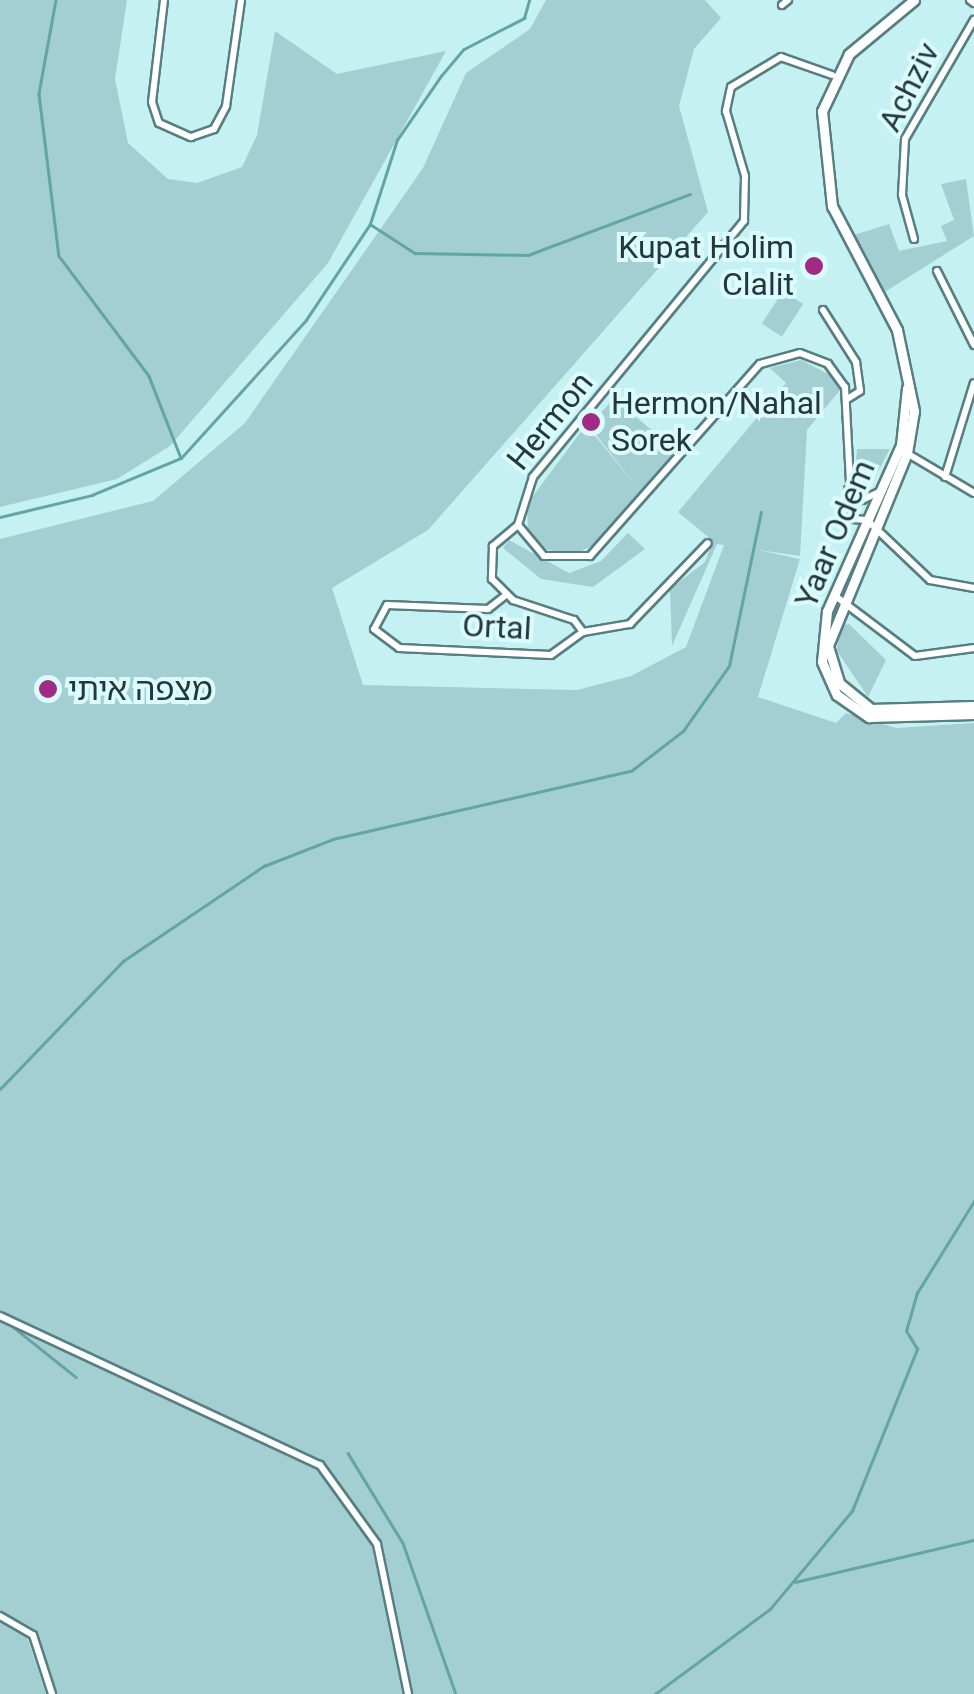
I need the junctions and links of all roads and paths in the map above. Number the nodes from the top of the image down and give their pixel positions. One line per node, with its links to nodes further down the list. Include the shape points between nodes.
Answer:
1 (164, 0): 2 (street, via 152,102 159,123 191,137 214,129 226,106)
2 (242, 0)
3 (906, 0): 5 (street)
4 (914, 0): 5 (street)
5 (892, 18): 7 (street)
6 (974, 20): 8 (street, Achziv, via 905,139 902,195)
7 (832, 75): 15 (street, Yaar Odem, via 821,120 825,181 908,366); 21 (street, Hermon, via 781,57 731,87 726,111 746,176 744,222 533,477)
8 (914, 239)
9 (937, 271): 11 (street)
10 (823, 310): 13 (street, via 856,362 860,391)
11 (974, 345)
12 (974, 383): 14 (street)
13 (847, 399): 17 (street); 21 (street, Hermon, via 828,364 800,352 772,356 590,556 544,556)
14 (971, 408): 16 (street)
15 (903, 452): 16 (street); 18 (street, Yaar Odem); 20 (street, Yaar Odem)
16 (946, 477): 19 (street)
17 (846, 484): 18 (street, via 862,500); 20 (street, via 852,518)
18 (880, 491): 20 (street, Yaar Odem)
19 (974, 493)
20 (870, 523): 23 (street, via 930,580); 25 (street, Yaar Odem)
21 (518, 525): 24 (street, via 489,556)
22 (708, 543): 26 (street, Ortal, via 630,624)
23 (974, 588)
24 (506, 595): 26 (street, via 574,620); 26 (street, Ortal, via 488,609 387,605 374,628 399,648 551,655)
25 (837, 598): 27 (street, via 915,656); 28 (street, Yaar Odem, via 820,651 845,703 885,720)
26 (583, 632)
27 (974, 648)
28 (974, 710)
29 (0, 1316): 32 (street, via 320,1465 377,1544)
30 (0, 1616): 31 (street, via 33,1636)
31 (52, 1694)
32 (408, 1694)

